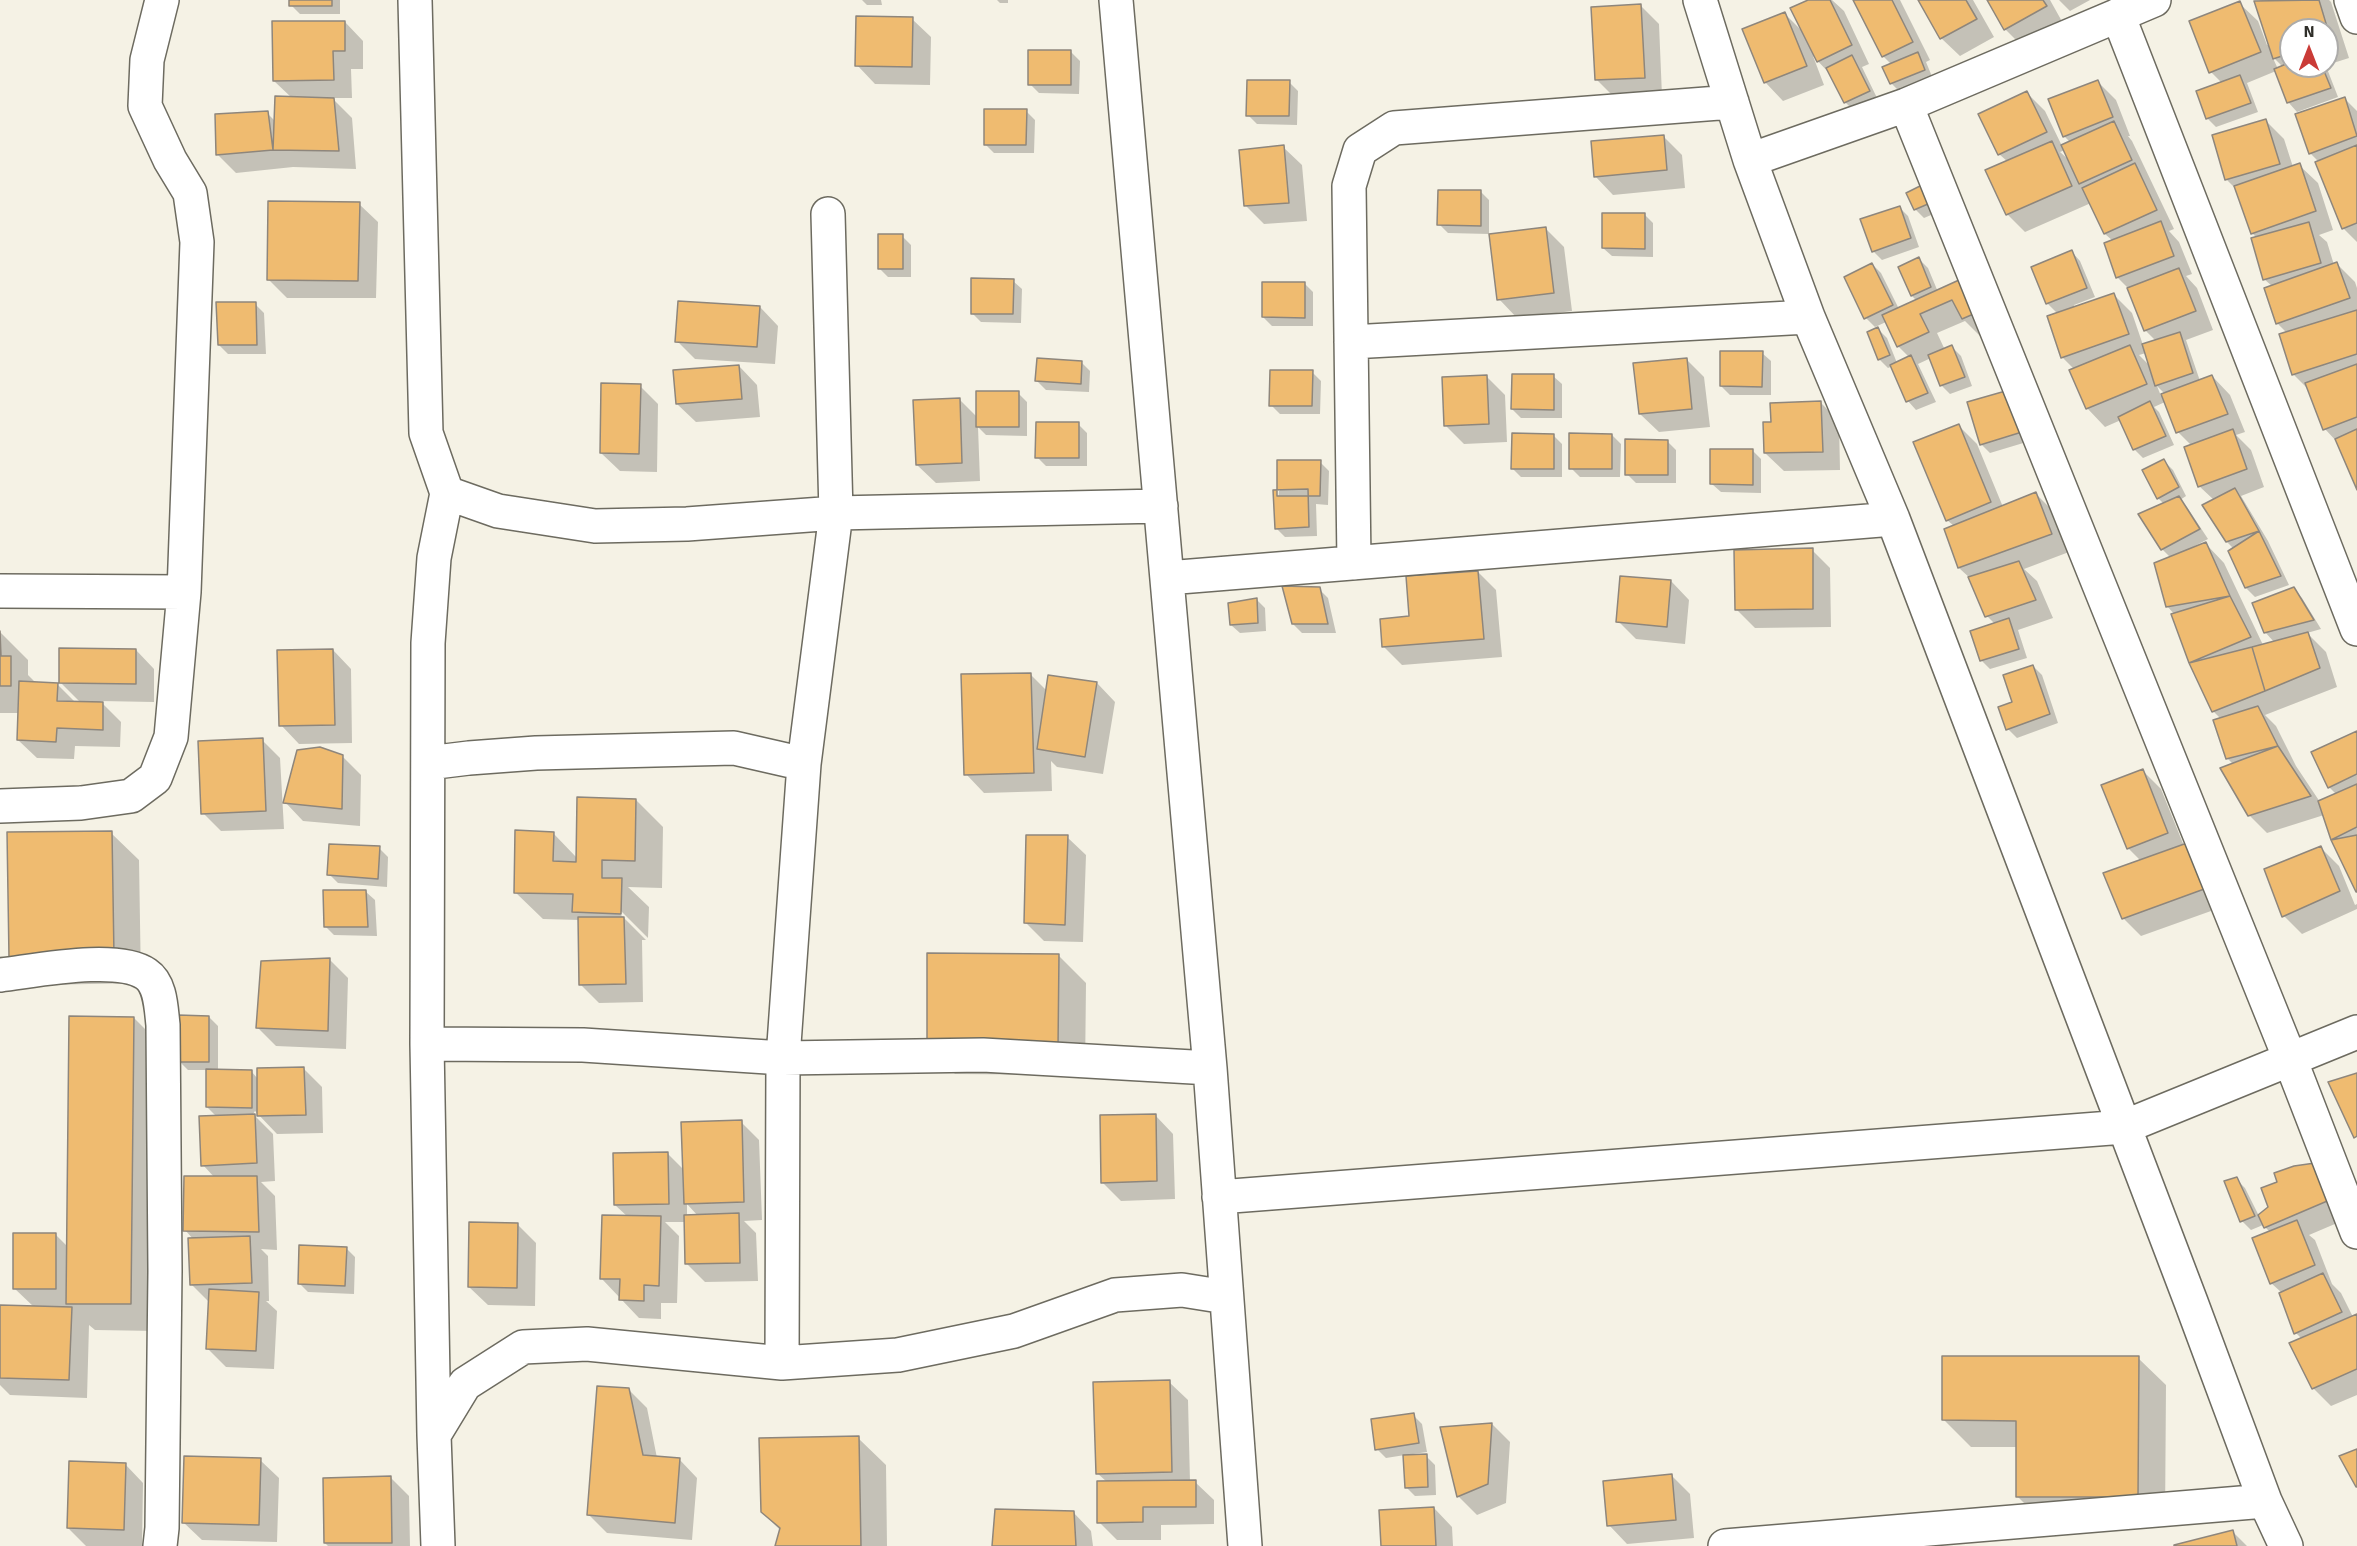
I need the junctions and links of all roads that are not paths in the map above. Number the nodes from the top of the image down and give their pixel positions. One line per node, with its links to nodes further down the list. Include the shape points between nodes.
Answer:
1 (162, 0): 22 (street, via 147,60 145,106 190,194 197,242)
2 (415, 0): 15 (street, via 426,433)
3 (1116, 0): 16 (street)
4 (1700, 0): 9 (street)
5 (2154, 0): 7 (street)
6 (2351, 0): 8 (street)
7 (2118, 15): 10 (street); 23 (street)
8 (2357, 17)
9 (1732, 102): 11 (street); 14 (street, via 1394,128 1360,150 1349,186)
10 (1906, 105): 11 (street); 31 (street)
11 (1750, 160): 13 (street)
12 (828, 214): 17 (street)
13 (1808, 317): 14 (street); 18 (street)
14 (1351, 342): 19 (street)
15 (447, 493): 17 (street, via 498,512 595,526); 24 (street, via 432,579)
16 (1161, 506): 17 (street); 20 (street)
17 (836, 513): 25 (street)
18 (1893, 519): 19 (street); 33 (street)
19 (1354, 563): 20 (street)
20 (1167, 578): 32 (street)
21 (0, 591): 22 (street)
22 (184, 592): 26 (street, via 171,737 155,778 131,796 81,803)
23 (2357, 628)
24 (428, 763): 25 (street, via 536,753 734,747); 29 (street)
25 (804, 764): 30 (street)
26 (0, 806)
27 (0, 975): 40 (street, via 87,965 126,966 147,974 158,991 163,1024 165,1271)
28 (2357, 1032): 31 (street)
29 (428, 1044): 30 (street, via 583,1046); 38 (street)
30 (783, 1058): 32 (street, via 983,1055); 37 (street)
31 (2290, 1059): 33 (street); 35 (street)
32 (1210, 1068): 34 (street)
33 (2124, 1127): 34 (street); 39 (street)
34 (1219, 1197): 36 (street)
35 (2357, 1232)
36 (1226, 1297): 37 (street, via 1182,1290 1115,1295 1014,1331 909,1353); 42 (street)
37 (782, 1363): 38 (street, via 587,1344 523,1347 465,1384)
38 (434, 1435): 41 (street)
39 (2265, 1501): 43 (street); 44 (street)
40 (160, 1546)
41 (438, 1546)
42 (1245, 1546)
43 (1725, 1546)
44 (2286, 1546)

